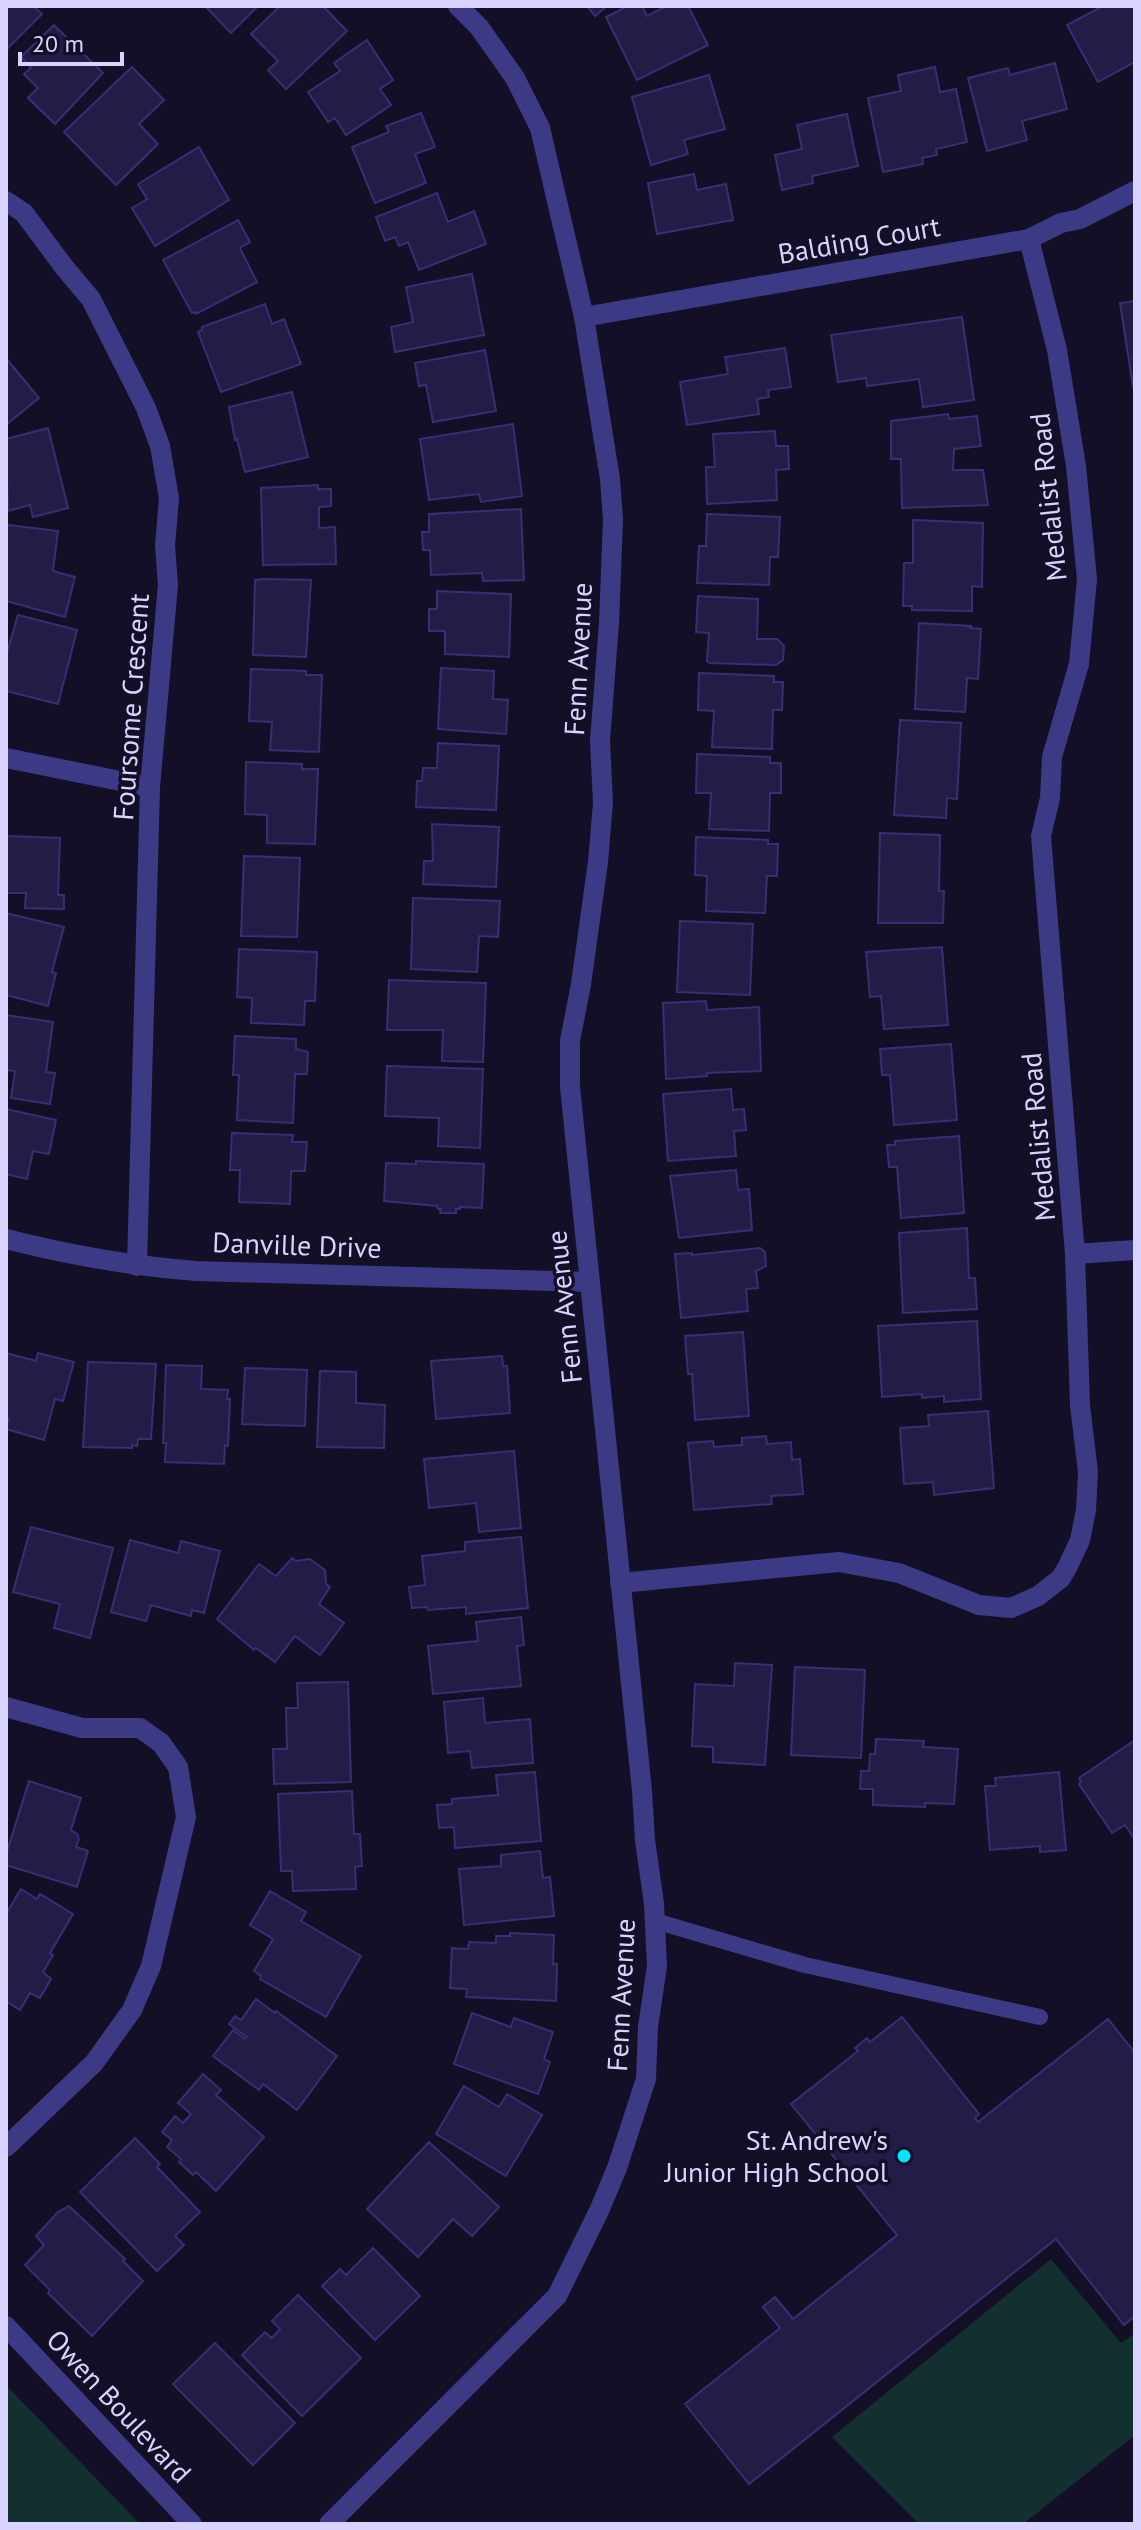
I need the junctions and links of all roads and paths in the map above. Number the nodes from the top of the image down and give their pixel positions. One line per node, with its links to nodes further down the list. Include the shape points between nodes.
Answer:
1 (458, 6): 5 (street, Fenn Avenue, via 515,78 540,128)
2 (1135, 191): 4 (street, Balding Court)
3 (6, 201): 7 (street, Foursome Crescent, via 24,213 91,299 160,446 169,498 168,585)
4 (1029, 239): 5 (street, Balding Court); 10 (street, Medalist Road, via 1057,350 1087,579 1079,664 1052,757 1041,836)
5 (584, 317): 12 (street, Fenn Avenue, via 613,519 600,741 603,803 570,1041)
6 (6, 758): 7 (street)
7 (150, 787): 11 (street, Foursome Crescent)
8 (6, 1239): 11 (street, Danville Drive)
9 (1135, 1250): 10 (street)
10 (1075, 1254): 13 (street, Medalist Road, via 1086,1510 1068,1566 1038,1596 1011,1608 979,1605 899,1573 839,1562)
11 (137, 1266): 12 (street, Danville Drive)
12 (590, 1282): 13 (street, Fenn Avenue)
13 (620, 1583): 15 (street, Fenn Avenue)
14 (6, 1707): 17 (street, via 82,1728 140,1728 161,1743 178,1767 186,1817 151,1966 132,2010 94,2063)
15 (655, 1921): 16 (lane, via 805,1965); 20 (street, Fenn Avenue, via 657,1966 646,2079 617,2168 557,2296)
16 (1040, 2017)
17 (6, 2147)
18 (6, 2326): 19 (street, Owen Boulevard)
19 (192, 2524)
20 (329, 2524)

